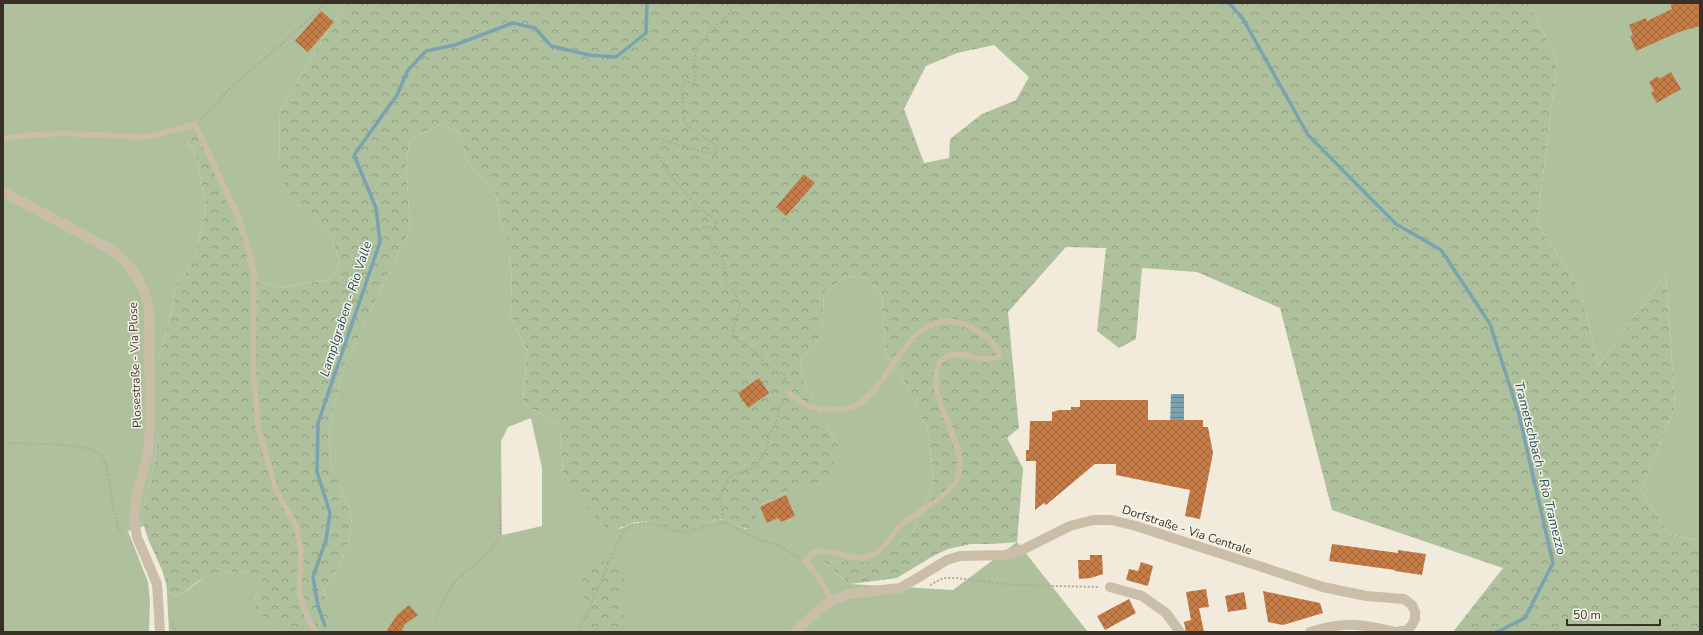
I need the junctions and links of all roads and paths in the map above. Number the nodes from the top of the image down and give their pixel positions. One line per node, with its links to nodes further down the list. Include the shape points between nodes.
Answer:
1 (326, 3): 3 (path, via 231,87)
2 (736, 3): 6 (path, via 728,16 709,30 708,35 697,47 694,57 695,82 682,87 684,123 717,146 715,154 663,140 657,154 696,205 717,222 715,226 704,227 700,231 702,235 709,237 714,251 720,256 724,264 726,281 740,305 732,334 761,358 764,365 785,375)
3 (195, 124): 4 (lane, via 146,136 50,133); 18 (lane, via 238,216 250,253 254,273 253,366 258,426 276,490 297,528 301,550 299,594)
4 (3, 139)
5 (3, 192): 17 (street, Plosestraße - Via Plose, via 112,250 126,262 146,294 149,309 150,426 148,454 136,497 134,519 137,537 157,584)
6 (790, 393): 9 (path, via 779,407 778,418 765,452 755,466 731,475 719,496); 11 (lane, via 799,402 822,411 855,406 868,397 912,339 934,322 945,320 970,326 992,342 999,353 998,357 987,359 959,354 949,356 941,360 937,367 935,386 959,458 956,482 947,492 902,524 876,553 860,558 819,551)
7 (3, 443): 10 (path, via 82,447 99,454 107,470 115,519)
8 (498, 496): 15 (path, via 498,539 488,552 457,580)
9 (722, 523): 11 (path, via 777,545); 19 (path, via 683,532 652,524 632,525 618,542)
10 (126, 540)
11 (805, 561): 14 (lane, via 813,569)
12 (929, 585): 13 (path, via 943,578 956,578 1012,585 1088,588)
13 (1110, 586): 21 (street, via 1142,596 1166,613)
14 (832, 601): 16 (street, Dorfstraße - Via Centrale, via 849,594 900,588 947,560 960,556 1005,555 1024,549 1070,526 1093,520 1110,520 1136,526 1323,587 1366,596 1404,599 1412,605 1415,612); 20 (street, Dorfstraße - Via Centrale)
15 (434, 622)
16 (1415, 629): 23 (street, Dorfstraße - Via Centrale)
17 (160, 632)
18 (316, 632)
19 (579, 632)
20 (795, 632)
21 (1180, 632)
22 (1310, 632): 23 (street, Dorfstraße - Via Centrale, via 1340,624 1354,624)
23 (1397, 632)

